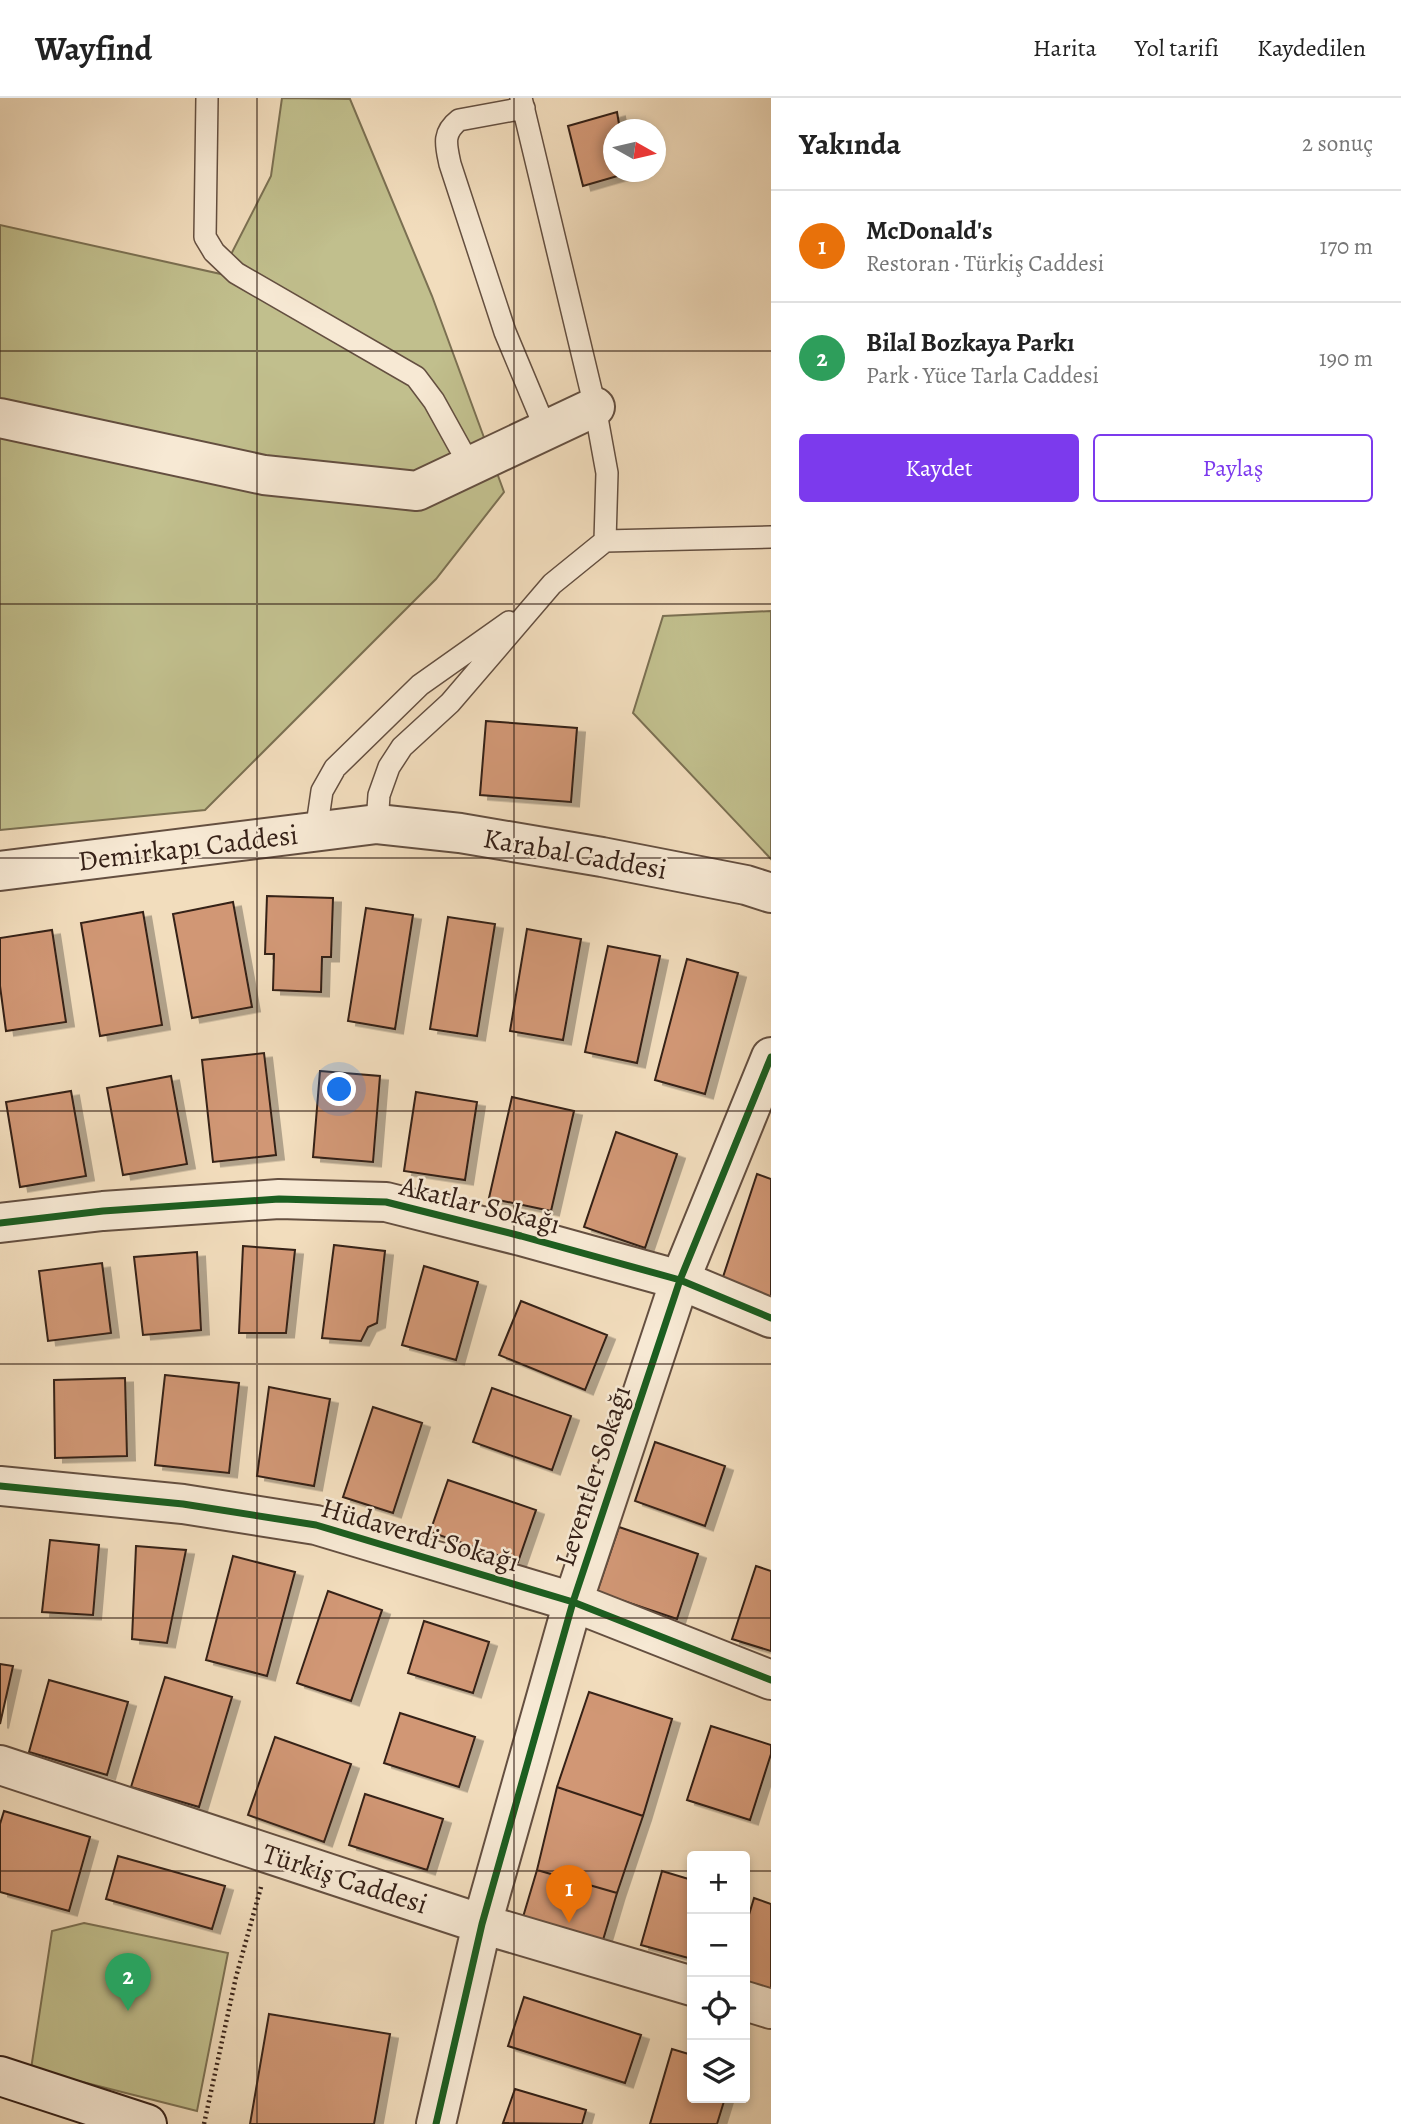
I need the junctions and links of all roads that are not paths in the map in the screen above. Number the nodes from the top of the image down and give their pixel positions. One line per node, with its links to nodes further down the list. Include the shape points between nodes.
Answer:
1 (208, 98): 6 (lane, via 205,237 214,253 236,273 416,377 435,401)
2 (522, 103): 3 (lane); 5 (lane, via 459,120 445,138 505,332)
3 (595, 407): 5 (street); 8 (lane, via 607,473)
4 (0, 418): 6 (street, via 264,475 417,491)
5 (545, 430): 6 (street)
6 (470, 466)
7 (771, 537): 8 (lane)
8 (605, 541): 9 (lane, via 552,584)
9 (537, 603): 10 (lane, via 450,703 402,747 379,795); 11 (lane, via 420,685 335,768 321,791)
10 (377, 824): 11 (street, Demirkapı Caddesi); 13 (street, Karabal Caddesi, via 602,857)
11 (316, 832): 12 (street, Demirkapı Caddesi)
12 (0, 870)
13 (771, 893)
14 (771, 1057): 16 (street, Leventler Sokağı)
15 (0, 1223): 16 (street, Akatlar Sokağı, via 279,1199 386,1202)
16 (680, 1280): 17 (street, Akatlar Sokağı); 19 (street, Leventler Sokağı)
17 (771, 1318)
18 (0, 1486): 19 (street, Hüdaverdi Sokağı, via 183,1504 316,1524)
19 (573, 1602): 20 (street, Hüdaverdi Sokağı); 22 (street, Leventler Sokağı)
20 (771, 1680)
21 (0, 1765): 22 (street, Türkiş Caddesi)
22 (482, 1924): 23 (street, Türkiş Caddesi); 28 (street, Leventler Sokağı)
23 (687, 1985)
24 (750, 2003): 25 (street)
25 (771, 2009)
26 (0, 2076): 27 (street)
27 (147, 2124)
28 (436, 2124)

